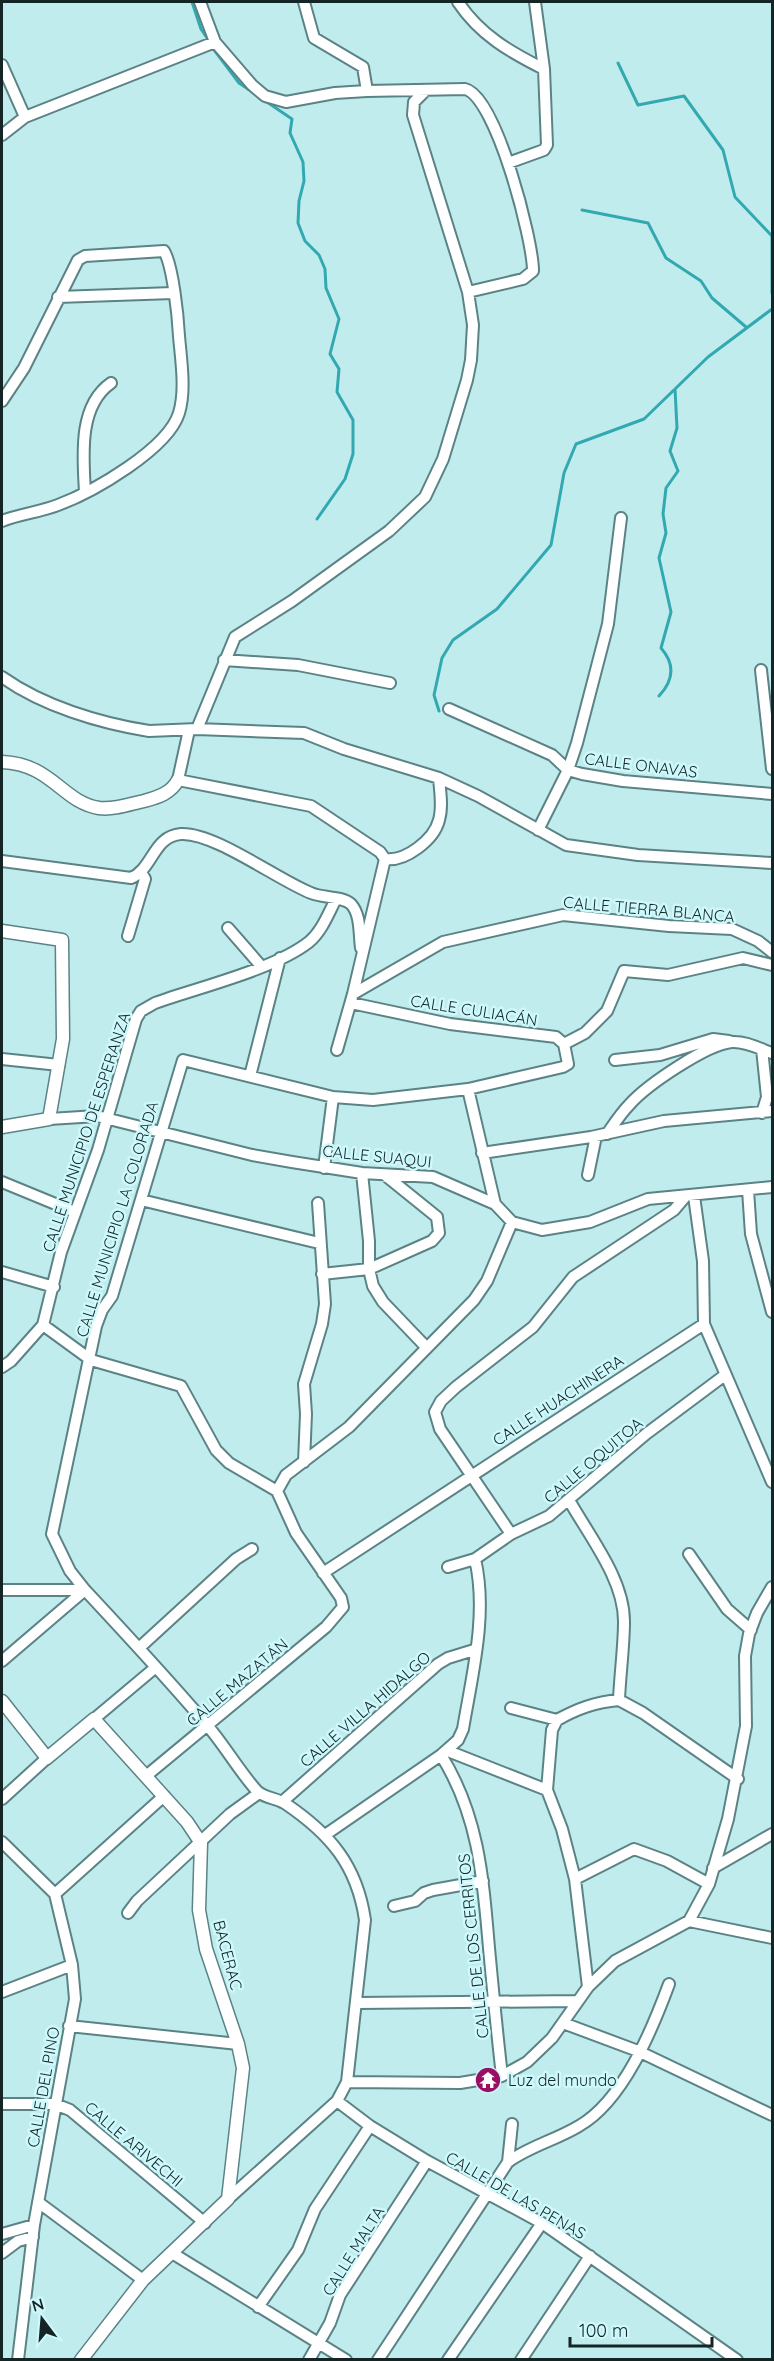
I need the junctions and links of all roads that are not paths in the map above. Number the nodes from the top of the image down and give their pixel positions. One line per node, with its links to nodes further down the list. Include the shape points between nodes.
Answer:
1 (200, 2): 5 (street)
2 (304, 2): 9 (street, via 315,38 363,67)
3 (458, 2): 7 (street, via 494,41)
4 (535, 2): 7 (street)
5 (215, 42): 9 (street, via 252,85 277,101); 10 (street)
6 (2, 65): 10 (street)
7 (544, 69): 12 (street, via 547,145 544,150)
8 (426, 90): 9 (street); 12 (street, via 473,92 489,114); 13 (street, via 414,102 413,115)
9 (367, 91)
10 (25, 117): 11 (street)
11 (2, 135)
12 (508, 163): 13 (street, via 533,271 523,279)
13 (468, 292): 21 (street, via 473,325 471,360 443,459 425,496 389,531 292,601 240,632)
14 (173, 294): 15 (street); 15 (street, via 162,250 85,256 78,260); 18 (street, via 182,383 180,412 159,443)
15 (58, 297): 17 (street, via 24,368)
16 (111, 383): 18 (street, via 93,399 88,415)
17 (2, 401)
18 (85, 492): 20 (street, via 59,505)
19 (621, 518): 29 (street, via 608,624)
20 (2, 521)
21 (224, 660): 24 (street, via 298,665); 26 (street)
22 (761, 670): 28 (street)
23 (2, 677): 26 (street, via 31,695 114,724 149,731)
24 (390, 683)
25 (449, 709): 29 (street, CALLE ONAVAS, via 552,755)
26 (193, 729): 30 (street, via 304,733); 31 (street)
27 (2, 762): 31 (street, via 34,768 80,802 100,808 161,795 169,792)
28 (772, 769)
29 (568, 770): 32 (street, CALLE ONAVAS, via 623,781); 33 (street)
30 (439, 778): 33 (street); 34 (street, via 439,821 431,835 402,856 392,860)
31 (178, 780): 34 (street, via 311,806)
32 (772, 795)
33 (538, 830): 36 (street, via 584,848)
34 (382, 855): 44 (street)
35 (2, 861): 37 (street, via 123,878)
36 (772, 863)
37 (141, 872): 38 (street, via 160,843 182,834 211,841 306,891); 41 (street, via 145,879)
38 (336, 899): 43 (street, CALLE MUNICIPIO DE ESPERANZA, via 318,933); 44 (street, via 347,901 356,912)
39 (228, 928): 46 (street)
40 (2, 931): 54 (street, via 62,940 64,1025)
41 (128, 936)
42 (772, 952): 47 (street, CALLE TIERRA BLANCA, via 751,936 732,929 563,915 443,942)
43 (280, 958): 46 (street, CALLE MUNICIPIO DE ESPERANZA); 55 (street)
44 (362, 959): 47 (street)
45 (772, 965): 49 (street, via 742,958 668,975 624,971 607,1011 585,1033)
46 (261, 966): 59 (street, CALLE MUNICIPIO DE ESPERANZA, via 141,1011)
47 (352, 998): 49 (street, CALLE CULIACÁN, via 450,1024 556,1037); 50 (street)
48 (732, 1042): 51 (street); 53 (street, via 713,1039 660,1055); 63 (street, via 703,1053 646,1089)
49 (564, 1044): 56 (street, via 568,1064 563,1067)
50 (337, 1050)
51 (767, 1051): 58 (street)
52 (2, 1059): 54 (street)
53 (615, 1060)
54 (59, 1065): 60 (street)
55 (250, 1076): 57 (street); 62 (street, CALLE MUNICIPIO LA COLORADA, via 183,1060)
56 (468, 1089): 57 (street, via 388,1100); 64 (street)
57 (333, 1097): 65 (street)
58 (767, 1112): 63 (street, via 664,1121)
59 (108, 1117): 60 (street, CALLE SUAQUI); 62 (street, CALLE SUAQUI); 76 (street, CALLE MUNICIPIO DE ESPERANZA)
60 (49, 1119): 61 (street, CALLE SUAQUI)
61 (2, 1127)
62 (160, 1131): 65 (street, CALLE SUAQUI, via 252,1155); 73 (street, CALLE MUNICIPIO LA COLORADA)
63 (602, 1135): 64 (street); 68 (street)
64 (482, 1153): 75 (street)
65 (324, 1168): 66 (street, CALLE SUAQUI)
66 (362, 1173): 67 (street, CALLE SUAQUI); 79 (street)
67 (385, 1175): 75 (street, CALLE SUAQUI, via 433,1177); 79 (street, via 437,1217 439,1233 432,1241)
68 (588, 1175)
69 (2, 1182): 76 (street)
70 (772, 1187): 71 (street)
71 (748, 1190): 72 (street); 83 (street, via 751,1234)
72 (690, 1197): 77 (street, via 648,1199 590,1222 542,1230); 84 (street, via 703,1261); 91 (street, via 573,1277 533,1327 441,1401 435,1412 440,1429)
73 (141, 1200): 78 (street); 87 (street, CALLE MUNICIPIO LA COLORADA, via 112,1296 96,1326)
74 (318, 1203): 78 (street)
75 (495, 1204): 77 (street, CALLE SUAQUI)
76 (75, 1212): 82 (street, CALLE MUNICIPIO DE ESPERANZA)
77 (512, 1222): 86 (street, via 487,1281)
78 (318, 1243): 81 (street)
79 (369, 1269): 81 (street); 86 (street, via 383,1302)
80 (2, 1272): 82 (street)
81 (322, 1274): 90 (street, via 322,1324 304,1384)
82 (54, 1287): 85 (street, CALLE MUNICIPIO DE ESPERANZA)
83 (772, 1312)
84 (704, 1324): 89 (street); 91 (street, CALLE HUACHINERA)
85 (43, 1325): 87 (street); 88 (street, CALLE MUNICIPIO DE ESPERANZA)
86 (427, 1348): 90 (street, via 349,1427)
87 (91, 1360): 93 (street, via 181,1386 216,1450 229,1463); 103 (street, CALLE MUNICIPIO LA COLORADA, via 52,1534 70,1571)
88 (2, 1367)
89 (725, 1375): 92 (street); 94 (street, CALLE OQUITOA, via 646,1434)
90 (304, 1462): 93 (street, via 286,1475)
91 (469, 1475): 95 (street); 100 (street, CALLE HUACHINERA)
92 (772, 1482)
93 (277, 1491): 100 (street, via 296,1533)
94 (569, 1500): 95 (street, CALLE OQUITOA, via 549,1516); 109 (street, via 621,1599 624,1620)
95 (511, 1534): 98 (street, CALLE OQUITOA)
96 (252, 1549): 105 (street, via 236,1559)
97 (689, 1554): 104 (street, via 727,1609)
98 (475, 1559): 99 (street, CALLE OQUITOA); 106 (street, via 480,1609)
99 (448, 1567)
100 (322, 1573): 114 (street, CALLE MAZATÁN, via 343,1606 326,1627)
101 (772, 1587): 104 (street)
102 (2, 1590): 103 (street)
103 (85, 1590): 105 (street, CALLE MUNICIPIO LA COLORADA); 107 (street)
104 (751, 1630): 118 (street, via 745,1656 746,1726)
105 (139, 1648): 108 (street, CALLE MUNICIPIO LA COLORADA)
106 (474, 1650): 115 (street, via 463,1729); 123 (street, CALLE VILLA HIDALGO, via 438,1664)
107 (2, 1661)
108 (156, 1667): 112 (street); 114 (street, CALLE MUNICIPIO LA COLORADA)
109 (619, 1700): 113 (street, via 577,1709); 118 (street)
110 (2, 1701): 116 (street)
111 (511, 1708): 113 (street)
112 (94, 1719): 116 (street); 117 (street)
113 (557, 1720): 119 (street, via 552,1730)
114 (208, 1726): 117 (street, CALLE MAZATÁN); 120 (street, CALLE MUNICIPIO LA COLORADA)
115 (445, 1753): 119 (street); 125 (street); 130 (street, CALLE DE LOS CERRITOS, via 472,1823)
116 (47, 1758): 122 (street)
117 (146, 1776): 121 (street)
118 (738, 1779): 128 (street)
119 (547, 1790): 129 (street)
120 (259, 1793): 123 (street); 127 (street, via 230,1814)
121 (164, 1796): 127 (street); 132 (street)
122 (2, 1799)
123 (282, 1802): 125 (street)
124 (772, 1834): 128 (street)
125 (326, 1835): 143 (street, via 356,1883 362,1902 365,1920)
126 (2, 1842): 132 (street)
127 (201, 1844): 134 (street); 146 (street, BACERAC, via 201,1920 206,1949)
128 (714, 1868): 131 (street)
129 (575, 1879): 131 (street, via 634,1849 667,1861); 139 (street)
130 (483, 1881): 133 (street, via 433,1890 415,1901); 142 (street, CALLE DE LOS CERRITOS)
131 (709, 1884): 135 (street)
132 (55, 1894): 137 (street, CALLE DEL PINO)
133 (394, 1906)
134 (128, 1913)
135 (689, 1921): 136 (street); 139 (street, via 615,1961)
136 (772, 1938)
137 (72, 1965): 140 (street); 145 (street, CALLE DEL PINO, via 75,1998)
138 (669, 1984): 147 (street)
139 (588, 1987): 141 (street)
140 (2, 1992)
141 (578, 2001): 142 (street); 144 (street)
142 (494, 2002): 143 (street); 148 (street, CALLE DE LOS CERRITOS)
143 (357, 2003): 149 (street)
144 (563, 2023): 147 (street); 148 (street, via 527,2062)
145 (69, 2026): 146 (street); 152 (street, CALLE DEL PINO)
146 (238, 2044): 159 (street, BACERAC, via 243,2068)
147 (638, 2051): 153 (street); 157 (street, via 625,2080 601,2110 579,2126)
148 (502, 2076): 149 (street, via 460,2083)
149 (347, 2082): 150 (street)
150 (337, 2100): 155 (street, CALLE DE LAS PENAS); 159 (street)
151 (2, 2104): 152 (street, CALLE ARIVECHI)
152 (55, 2104): 160 (street, CALLE DEL PINO); 161 (street, CALLE ARIVECHI, via 84,2120)
153 (772, 2115)
154 (512, 2124): 157 (street)
155 (370, 2126): 156 (street, CALLE DE LAS PENAS); 170 (street, via 315,2209 298,2250)
156 (427, 2161): 158 (street, CALLE DE LAS PENAS); 171 (street, CALLE MALTA, via 340,2295)
157 (508, 2162): 158 (street)
158 (488, 2196): 162 (street, CALLE DE LAS PENAS); 176 (street)
159 (228, 2199): 161 (street)
160 (38, 2202): 163 (street, CALLE DEL PINO); 169 (street)
161 (205, 2223): 167 (street)
162 (542, 2223): 168 (street, CALLE DE LAS PENAS); 177 (street)
163 (34, 2224): 164 (street); 165 (street, CALLE DEL PINO)
164 (2, 2234)
165 (33, 2237): 166 (street, via 18,2241); 172 (street, CALLE DEL PINO)
166 (2, 2253)
167 (172, 2253): 169 (street); 170 (street)
168 (590, 2256): 178 (street); 179 (street, CALLE DE LAS PENAS)
169 (144, 2280): 173 (street)
170 (258, 2307): 171 (street)
171 (319, 2342): 174 (street, CALLE MALTA); 175 (street)
172 (18, 2360)
173 (81, 2360)
174 (309, 2360)
175 (346, 2360)
176 (378, 2360)
177 (448, 2360)
178 (521, 2360)
179 (737, 2360)

